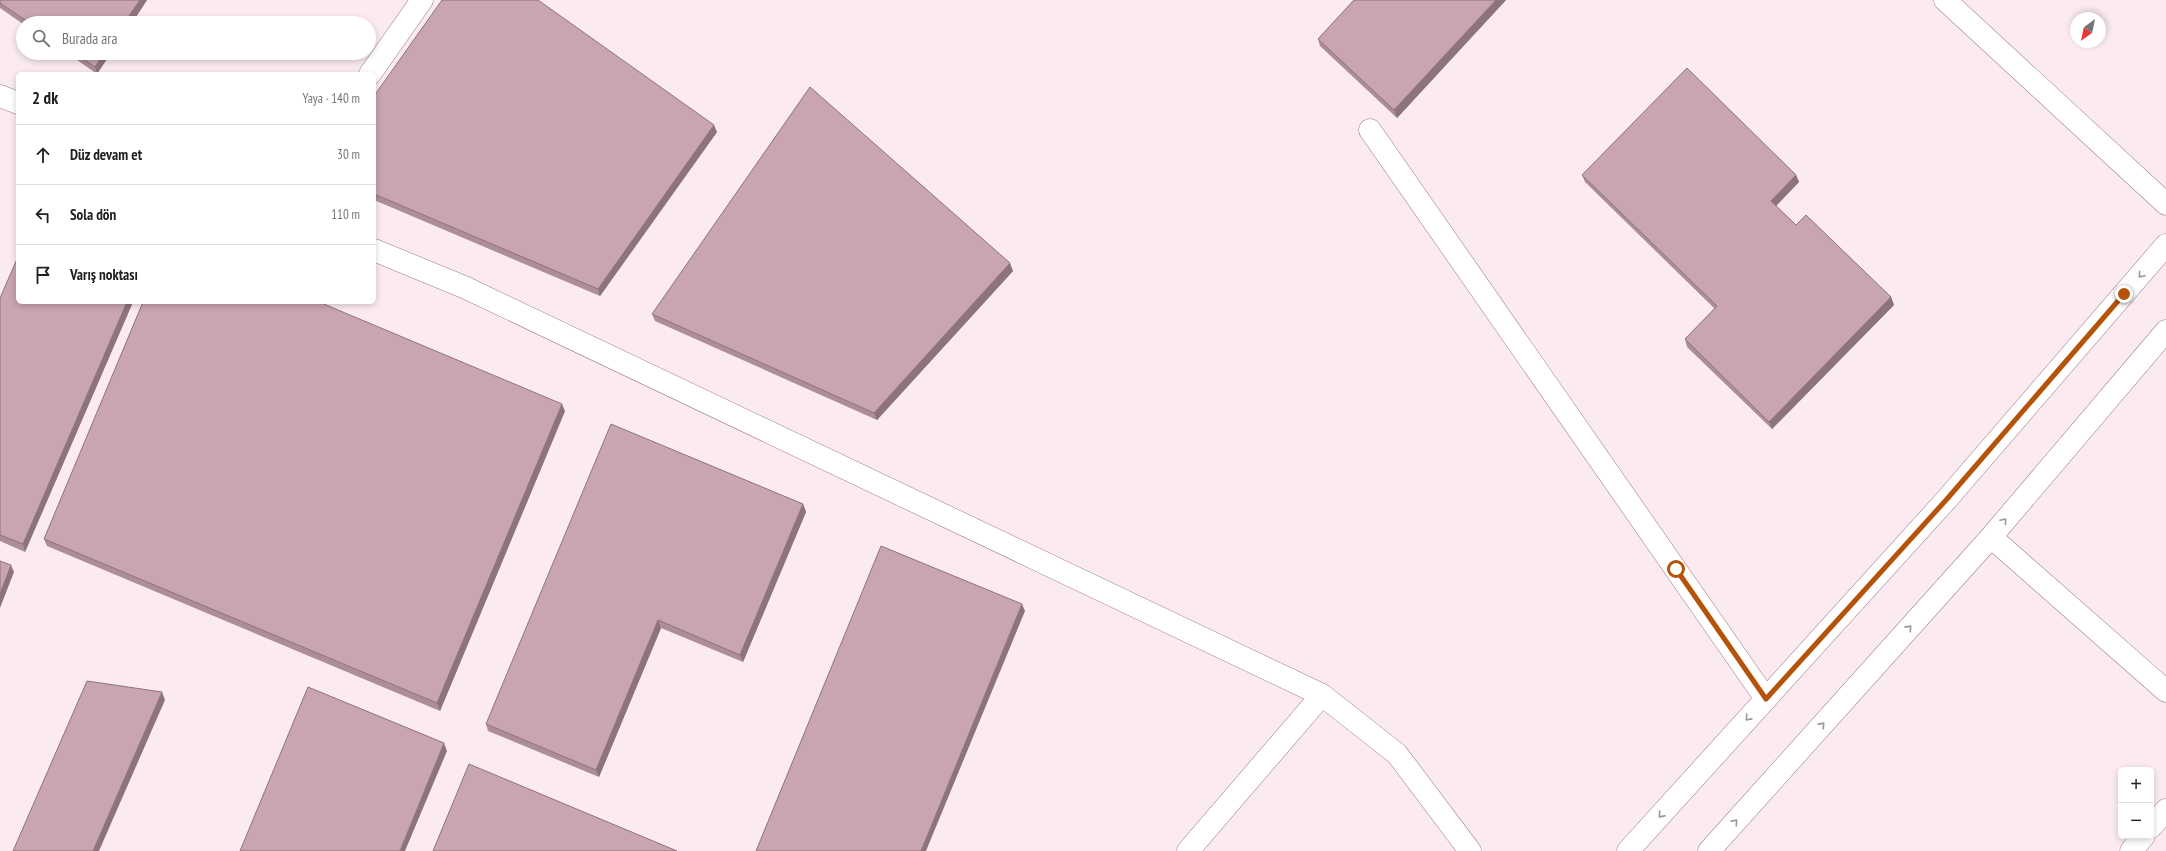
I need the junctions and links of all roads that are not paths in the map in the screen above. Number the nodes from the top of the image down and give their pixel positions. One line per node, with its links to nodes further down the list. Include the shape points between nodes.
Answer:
1 (422, 0): 3 (street)
2 (1945, 0): 7 (street)
3 (371, 72)
4 (0, 96): 5 (street)
5 (16, 102)
6 (1370, 130): 14 (street)
7 (2166, 204)
8 (2166, 245): 14 (street, one-way to 14, via 1952,493)
9 (376, 251): 13 (street, via 478,294)
10 (2166, 331): 11 (street, one-way to 10)
11 (1991, 537): 12 (street); 21 (street, one-way to 11)
12 (2166, 691)
13 (1322, 695): 18 (street); 19 (street, via 1397,754)
14 (1766, 699): 20 (street, one-way to 20)
15 (2166, 810): 16 (street)
16 (2154, 824)
17 (2141, 839): 22 (street)
18 (1188, 851)
19 (1470, 851)
20 (1628, 851)
21 (1709, 851)
22 (2131, 851)

